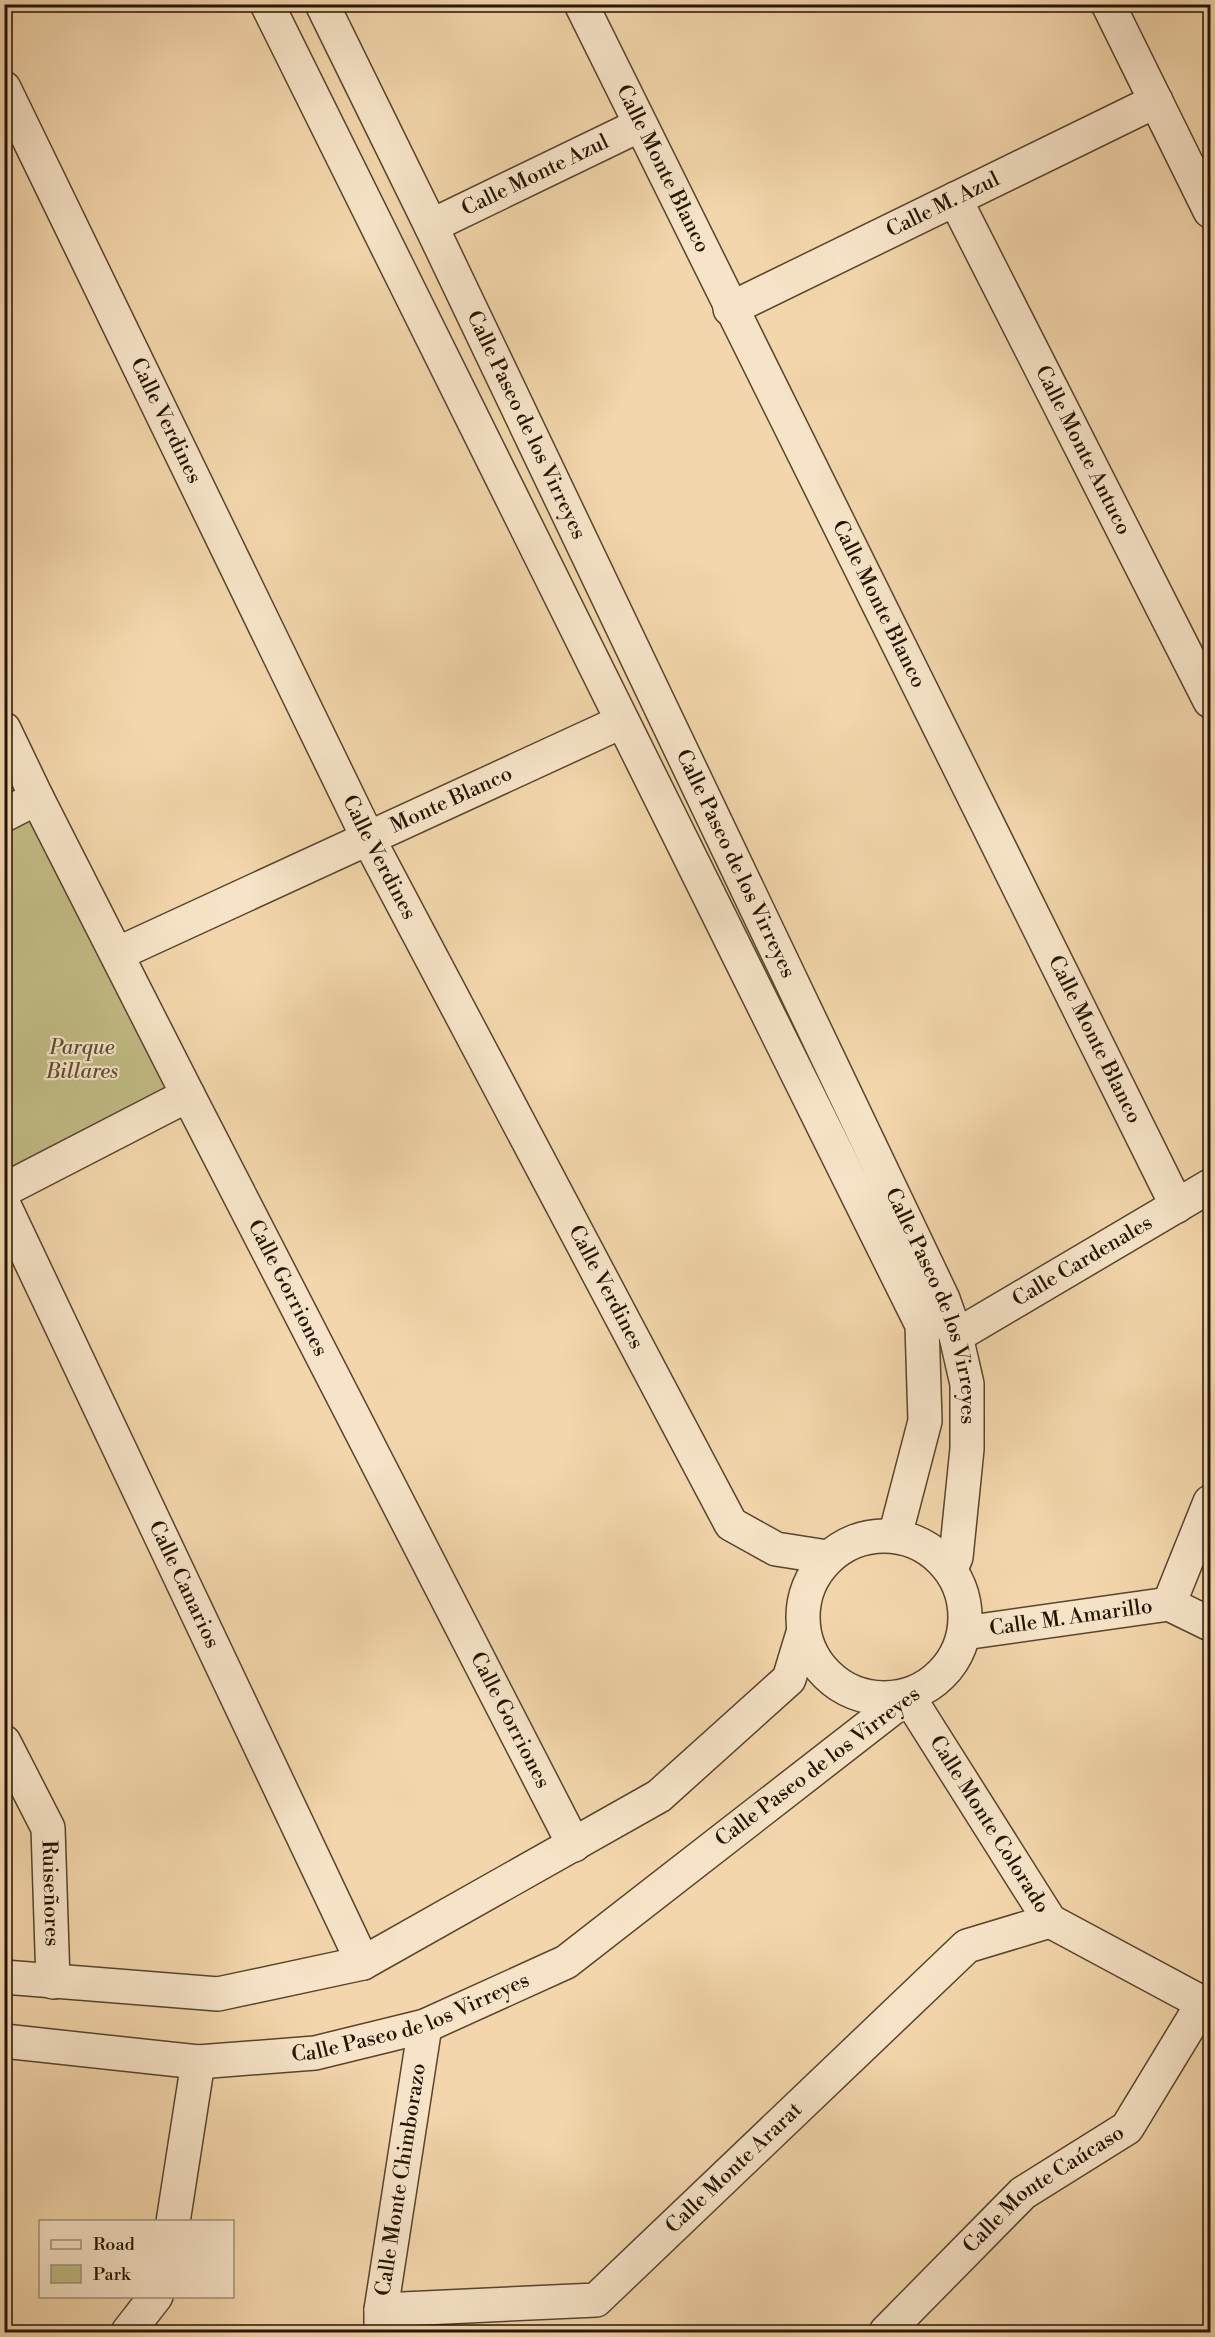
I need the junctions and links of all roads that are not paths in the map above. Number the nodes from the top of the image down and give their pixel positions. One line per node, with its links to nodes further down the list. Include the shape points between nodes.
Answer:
1 (267, 4): 13 (street, Calle Paseo de los Virreyes)
2 (322, 4): 10 (street, Calle Paseo de los Virreyes)
3 (581, 4): 7 (street, Calle Monte Blanco)
4 (1108, 4): 6 (street)
5 (4, 88): 17 (street, Calle Verdines)
6 (1156, 101): 8 (street, Calle M. Azul); 9 (street)
7 (640, 125): 10 (street, Calle Monte Azul); 11 (street, Calle Monte Blanco)
8 (955, 199): 11 (street, Calle M. Azul); 12 (street, Calle Monte Antuco)
9 (1210, 211)
10 (431, 226): 24 (street, Calle Paseo de los Virreyes, via 943,1299)
11 (730, 309): 23 (street, Calle Monte Blanco)
12 (1210, 701)
13 (621, 722): 17 (street, Monte Blanco); 26 (street, Calle Paseo de los Virreyes, via 922,1325 925,1421)
14 (4, 729): 15 (street, Calle Gorriones)
15 (37, 798): 16 (street); 18 (street, Calle Gorriones)
16 (4, 815)
17 (368, 838): 18 (street, Monte Blanco); 27 (street, Calle Verdines, via 731,1524 776,1549)
18 (117, 954): 19 (street, Calle Gorriones)
19 (188, 1095): 21 (street); 35 (street, Calle Gorriones)
20 (1210, 1186): 23 (street, Calle Cardenales)
21 (4, 1190)
22 (4, 1205): 37 (street, Calle Canarios)
23 (1177, 1206): 24 (street, Calle Cardenales)
24 (956, 1336): 28 (street, Calle Paseo de los Virreyes, via 967,1384 967,1449 956,1557)
25 (1210, 1502): 29 (street)
26 (895, 1536): 27 (street, via 858,1539); 28 (street, via 926,1547)
27 (827, 1557): 31 (street, via 806,1592)
28 (951, 1569): 32 (street, Calle Paseo de los Virreyes, via 964,1600)
29 (1169, 1604): 30 (street, Calle M. Amarillo); 32 (street, Calle M. Amarillo)
30 (1210, 1624)
31 (803, 1633): 33 (street, via 816,1664 842,1687 875,1699); 35 (street, via 789,1679 659,1796)
32 (964, 1633): 33 (street, Calle Paseo de los Virreyes, via 945,1672)
33 (909, 1696): 36 (street, Calle Monte Colorado); 41 (street, Calle Paseo de los Virreyes, via 566,1962)
34 (4, 1742): 39 (street, Ruiseñores, via 48,1828)
35 (573, 1845): 37 (street)
36 (1050, 1921): 40 (street, Calle Monte Colorado); 46 (street, Calle Monte Ararat, via 967,1946 596,2300)
37 (363, 1963): 39 (street, via 218,1994)
38 (4, 1977): 39 (street)
39 (54, 1982)
40 (1207, 2005): 48 (street, Calle Monte Caúcaso, via 1127,2128 1023,2193)
41 (425, 2026): 43 (street, Calle Paseo de los Virreyes, via 315,2053); 46 (street, Calle Monte Chimborazo)
42 (4, 2042): 43 (street, Calle Paseo de los Virreyes)
43 (198, 2062): 44 (street)
44 (173, 2220)
45 (154, 2298): 47 (street)
46 (381, 2321)
47 (128, 2332)
48 (886, 2332)

